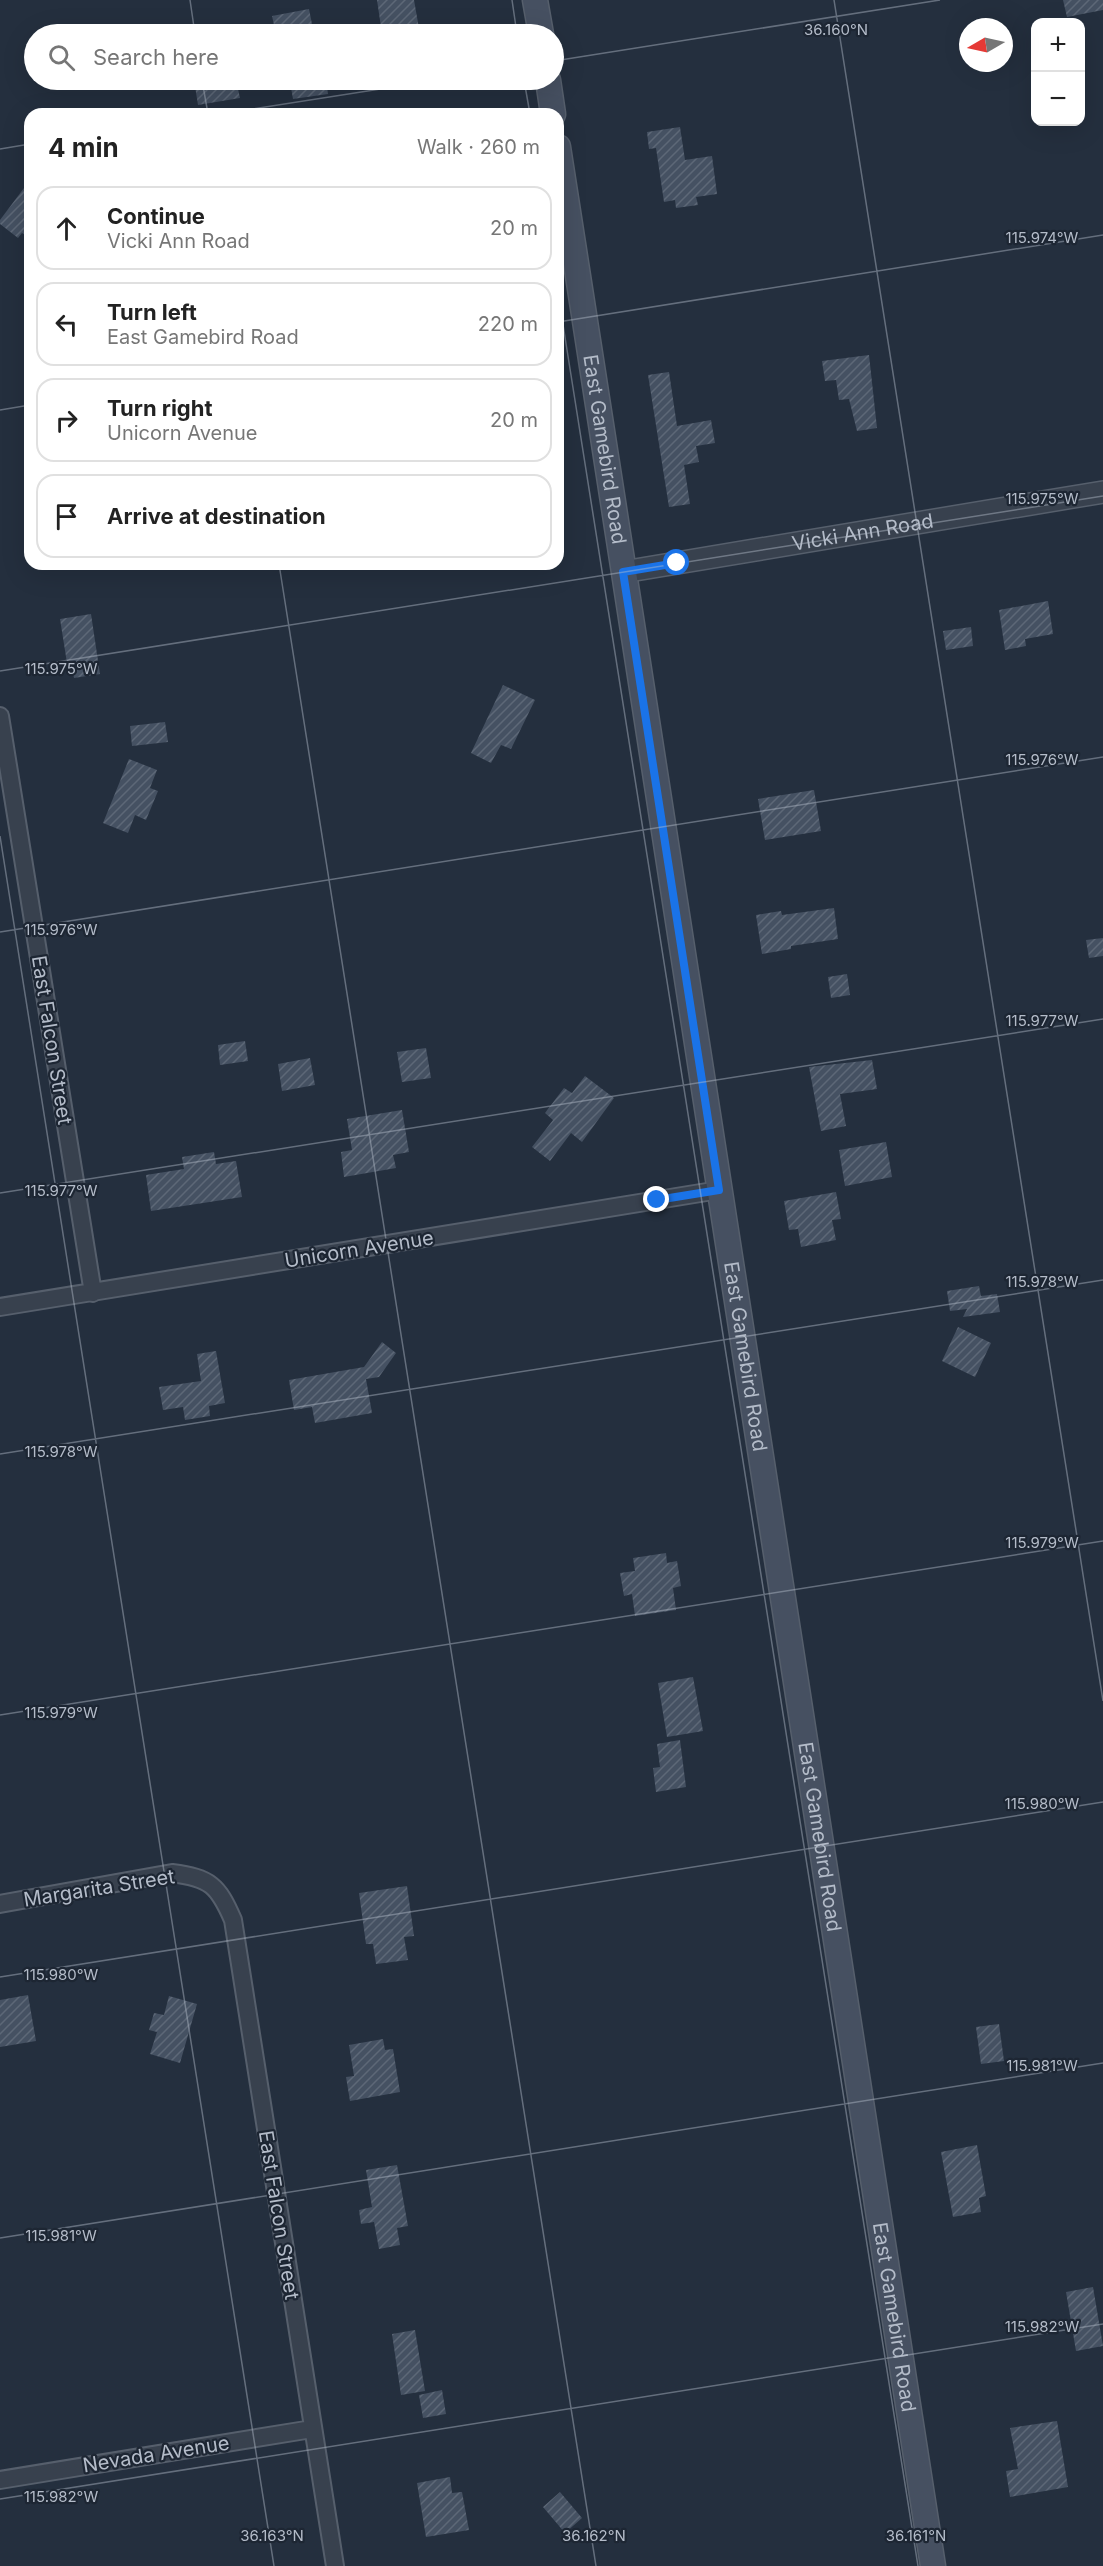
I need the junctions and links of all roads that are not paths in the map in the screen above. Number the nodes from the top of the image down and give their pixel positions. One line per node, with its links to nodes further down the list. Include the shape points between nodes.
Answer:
1 (535, 0): 2 (main road)
2 (539, 24)
3 (549, 90): 4 (main road)
4 (552, 108)
5 (564, 186): 7 (main road, East Gamebird Road)
6 (1103, 492): 7 (street, Vicki Ann Road)
7 (623, 572): 9 (main road, East Gamebird Road)
8 (0, 716): 10 (street, East Falcon Street)
9 (719, 1190): 10 (street, Unicorn Avenue); 17 (main road, East Gamebird Road)
10 (93, 1293): 11 (street, Unicorn Avenue)
11 (0, 1307)
12 (198, 1876): 13 (street, Margarita Street, via 172,1873); 14 (street, East Falcon Street, via 222,1896 232,1920)
13 (0, 1904)
14 (312, 2429): 15 (street, Nevada Avenue); 16 (street, East Falcon Street)
15 (0, 2480)
16 (334, 2566)
17 (933, 2566)

